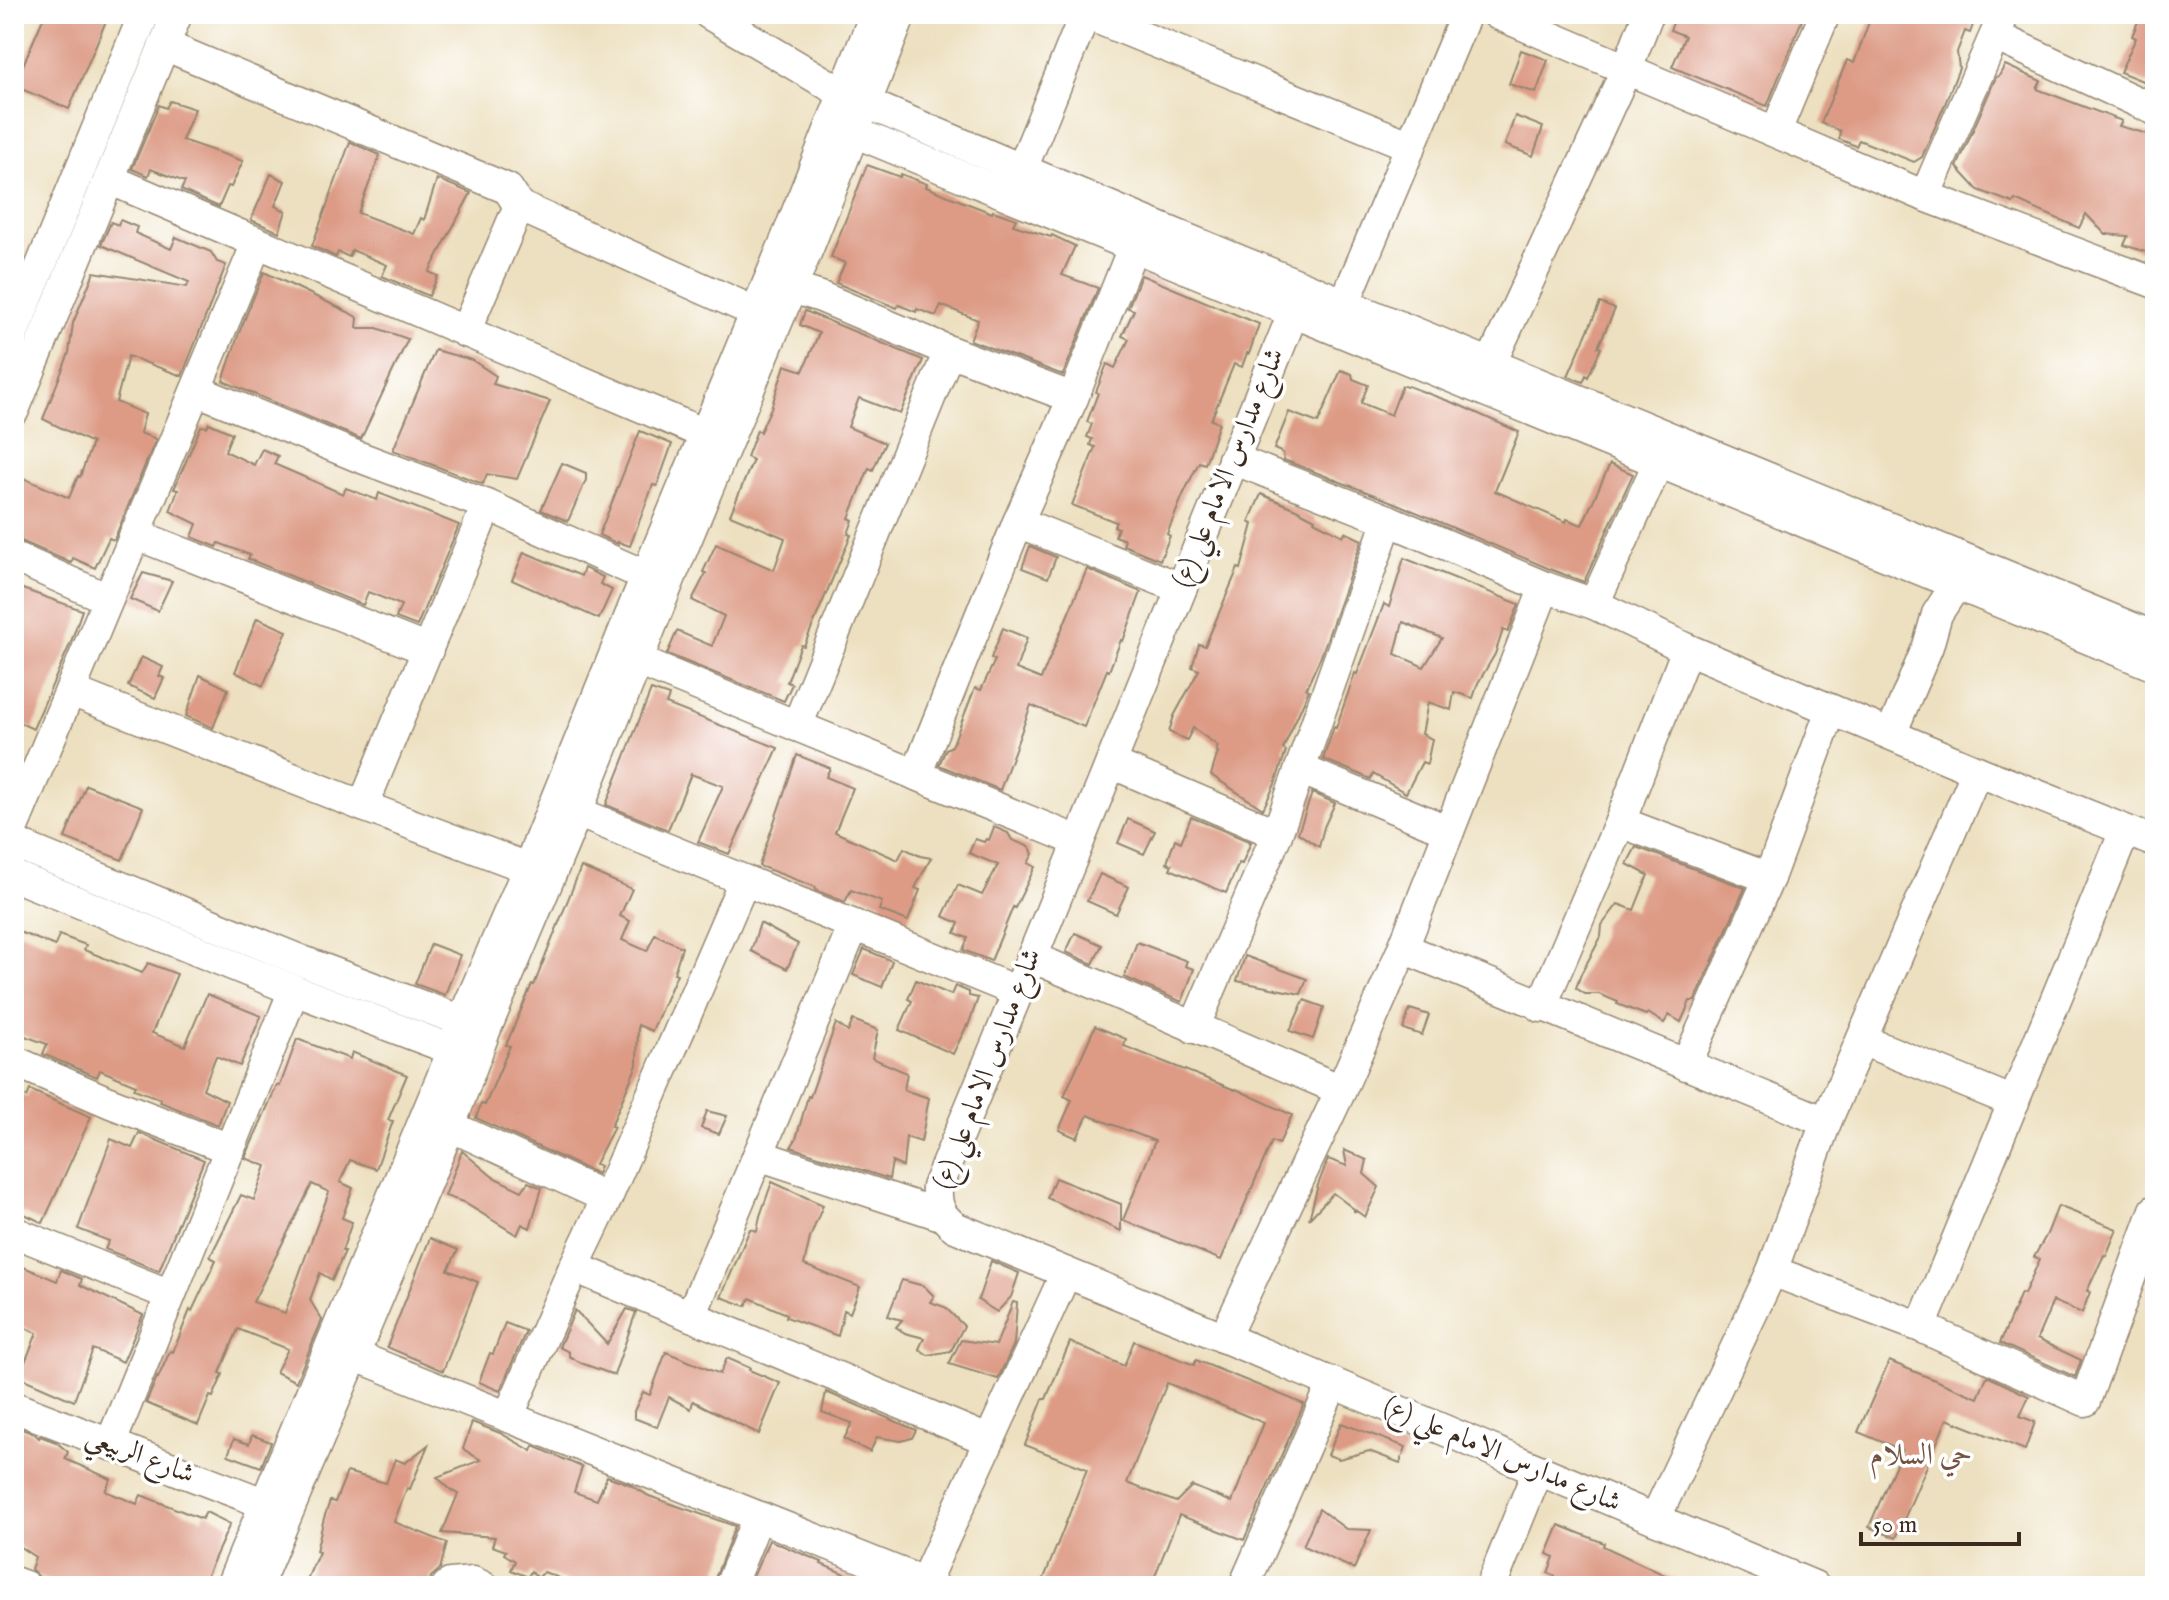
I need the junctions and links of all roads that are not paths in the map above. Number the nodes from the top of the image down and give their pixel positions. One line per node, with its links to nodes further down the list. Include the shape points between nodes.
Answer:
1 (144, 14): 31 (street)
2 (177, 14): 12 (street)
3 (709, 14): 14 (street)
4 (875, 14): 14 (street)
5 (901, 14): 14 (street)
6 (1086, 14): 18 (street); 19 (street)
7 (1466, 14): 18 (street)
8 (1497, 14): 13 (street)
9 (1648, 14): 13 (street)
10 (1825, 14): 16 (street)
11 (1999, 25): 15 (street); 21 (street)
12 (164, 45): 20 (street); 22 (street, via 508,189)
13 (1627, 68): 16 (street); 34 (street)
14 (855, 98): 17 (street); 19 (street); 23 (street)
15 (2155, 110)
16 (1776, 131): 21 (street)
17 (854, 132): 23 (street); 25 (street)
18 (1411, 146): 28 (street)
19 (1022, 169): 28 (street)
20 (109, 179): 24 (street); 37 (street)
21 (1925, 196): 26 (street)
22 (519, 206): 30 (street); 32 (street)
23 (798, 241): 27 (street); 30 (street)
24 (257, 243): 32 (street); 35 (street)
25 (1134, 245): 29 (street); 36 (street)
26 (2155, 283)
27 (792, 288): 33 (street); 55 (street)
28 (1345, 302): 34 (street)
29 (1294, 311): 39 (street, شارع مدارس الامام علي (ع)); 40 (street)
30 (755, 312): 38 (street)
31 (14, 331)
32 (465, 332): 38 (street)
33 (949, 351): 36 (street); 59 (street)
34 (1491, 363): 52 (street)
35 (196, 390): 41 (street); 44 (street)
36 (1073, 398): 43 (street)
37 (14, 410)
38 (705, 434): 46 (street)
39 (1233, 459): 42 (street); 49 (street, شارع مدارس الامام علي (ع))
40 (1659, 461): 47 (street); 51 (street)
41 (487, 505): 46 (street); 54 (street)
42 (1388, 520): 48 (street); 62 (street)
43 (1018, 522): 49 (street); 64 (street)
44 (135, 534): 50 (street); 54 (street)
45 (14, 557): 50 (street)
46 (646, 576): 75 (street)
47 (1956, 585): 56 (street); 60 (street, via 1937,614)
48 (1545, 587): 51 (street); 69 (street)
49 (1180, 588): 61 (street, شارع مدارس الامام علي (ع))
50 (108, 599): 57 (street)
51 (1594, 604): 53 (street)
52 (2155, 637)
53 (1687, 649): 58 (street); 67 (street)
54 (428, 650): 65 (street)
55 (638, 661): 59 (street); 66 (street)
56 (2155, 666)
57 (71, 691): 65 (street); 68 (street)
58 (1831, 710): 60 (street); 77 (street)
59 (797, 726): 64 (street)
60 (1891, 734): 63 (street)
61 (1111, 763): 71 (street); 72 (street, شارع مدارس الامام علي (ع))
62 (1300, 769): 69 (street); 71 (street)
63 (1977, 771): 70 (street); 87 (street)
64 (916, 775): 72 (street)
65 (363, 806): 75 (street)
66 (577, 812): 78 (street); 93 (street)
67 (1620, 822): 77 (street); 84 (street)
68 (14, 825)
69 (1449, 831): 80 (street)
70 (2125, 831): 73 (street); 91 (street)
71 (1277, 834): 85 (street)
72 (1078, 841): 81 (street, شارع مدارس الامام علي (ع))
73 (2155, 842)
74 (14, 843): 86 (street, via 302,961)
75 (528, 868): 86 (street)
76 (14, 876): 82 (street)
77 (1769, 878): 89 (street)
78 (744, 881): 79 (street); 96 (street)
79 (854, 925): 83 (street); 95 (street)
80 (1403, 948): 84 (street); 90 (street)
81 (1032, 957): 83 (street, شارع مدارس الامام علي (ع)); 85 (street)
82 (294, 990): 86 (street); 94 (street)
83 (1018, 992): 98 (street, شارع مدارس الامام علي (ع), via 937,1187)
84 (1541, 1007): 89 (street)
85 (1194, 1028): 90 (street)
86 (458, 1035): 111 (street)
87 (1862, 1040): 91 (street); 92 (street)
88 (14, 1061): 94 (street)
89 (1686, 1065): 92 (street)
90 (1341, 1090): 106 (street)
91 (2014, 1102): 105 (street)
92 (1826, 1122): 101 (street)
93 (450, 1126): 96 (street); 107 (street)
94 (230, 1149): 103 (street)
95 (758, 1155): 98 (street); 104 (street)
96 (607, 1198): 100 (street)
97 (2155, 1210): 105 (street, via 2085,1401)
98 (941, 1215): 102 (street, شارع مدارس الامام علي (ع), via 955,1227)
99 (14, 1232): 103 (street)
100 (574, 1267): 104 (street); 110 (street)
101 (1772, 1271): 105 (street); 117 (street)
102 (1066, 1273): 106 (street, شارع مدارس الامام علي (ع)); 112 (street)
103 (170, 1295): 113 (street)
104 (691, 1316): 112 (street)
105 (1921, 1327)
106 (1224, 1338): 108 (street, شارع مدارس الامام علي (ع))
107 (353, 1355): 110 (street); 111 (street)
108 (1333, 1383): 114 (street, شارع مدارس الامام علي (ع)); 126 (street)
109 (14, 1407): 113 (street, شارع الربيعي)
110 (508, 1417): 116 (street)
111 (308, 1434): 115 (street); 122 (street)
112 (988, 1440): 119 (street)
113 (110, 1445): 115 (street, شارع الربيعي)
114 (1538, 1470): 117 (street, شارع مدارس الامام علي (ع)); 127 (street)
115 (266, 1504): 121 (street)
116 (758, 1517): 119 (street); 125 (street)
117 (1655, 1519): 128 (street, شارع مدارس الامام علي (ع))
118 (14, 1582): 120 (street)
119 (928, 1584)
120 (25, 1586)
121 (231, 1586)
122 (257, 1586)
123 (447, 1586): 124 (street)
124 (482, 1586)
125 (730, 1586)
126 (1244, 1586)
127 (1491, 1586)
128 (1814, 1586)

